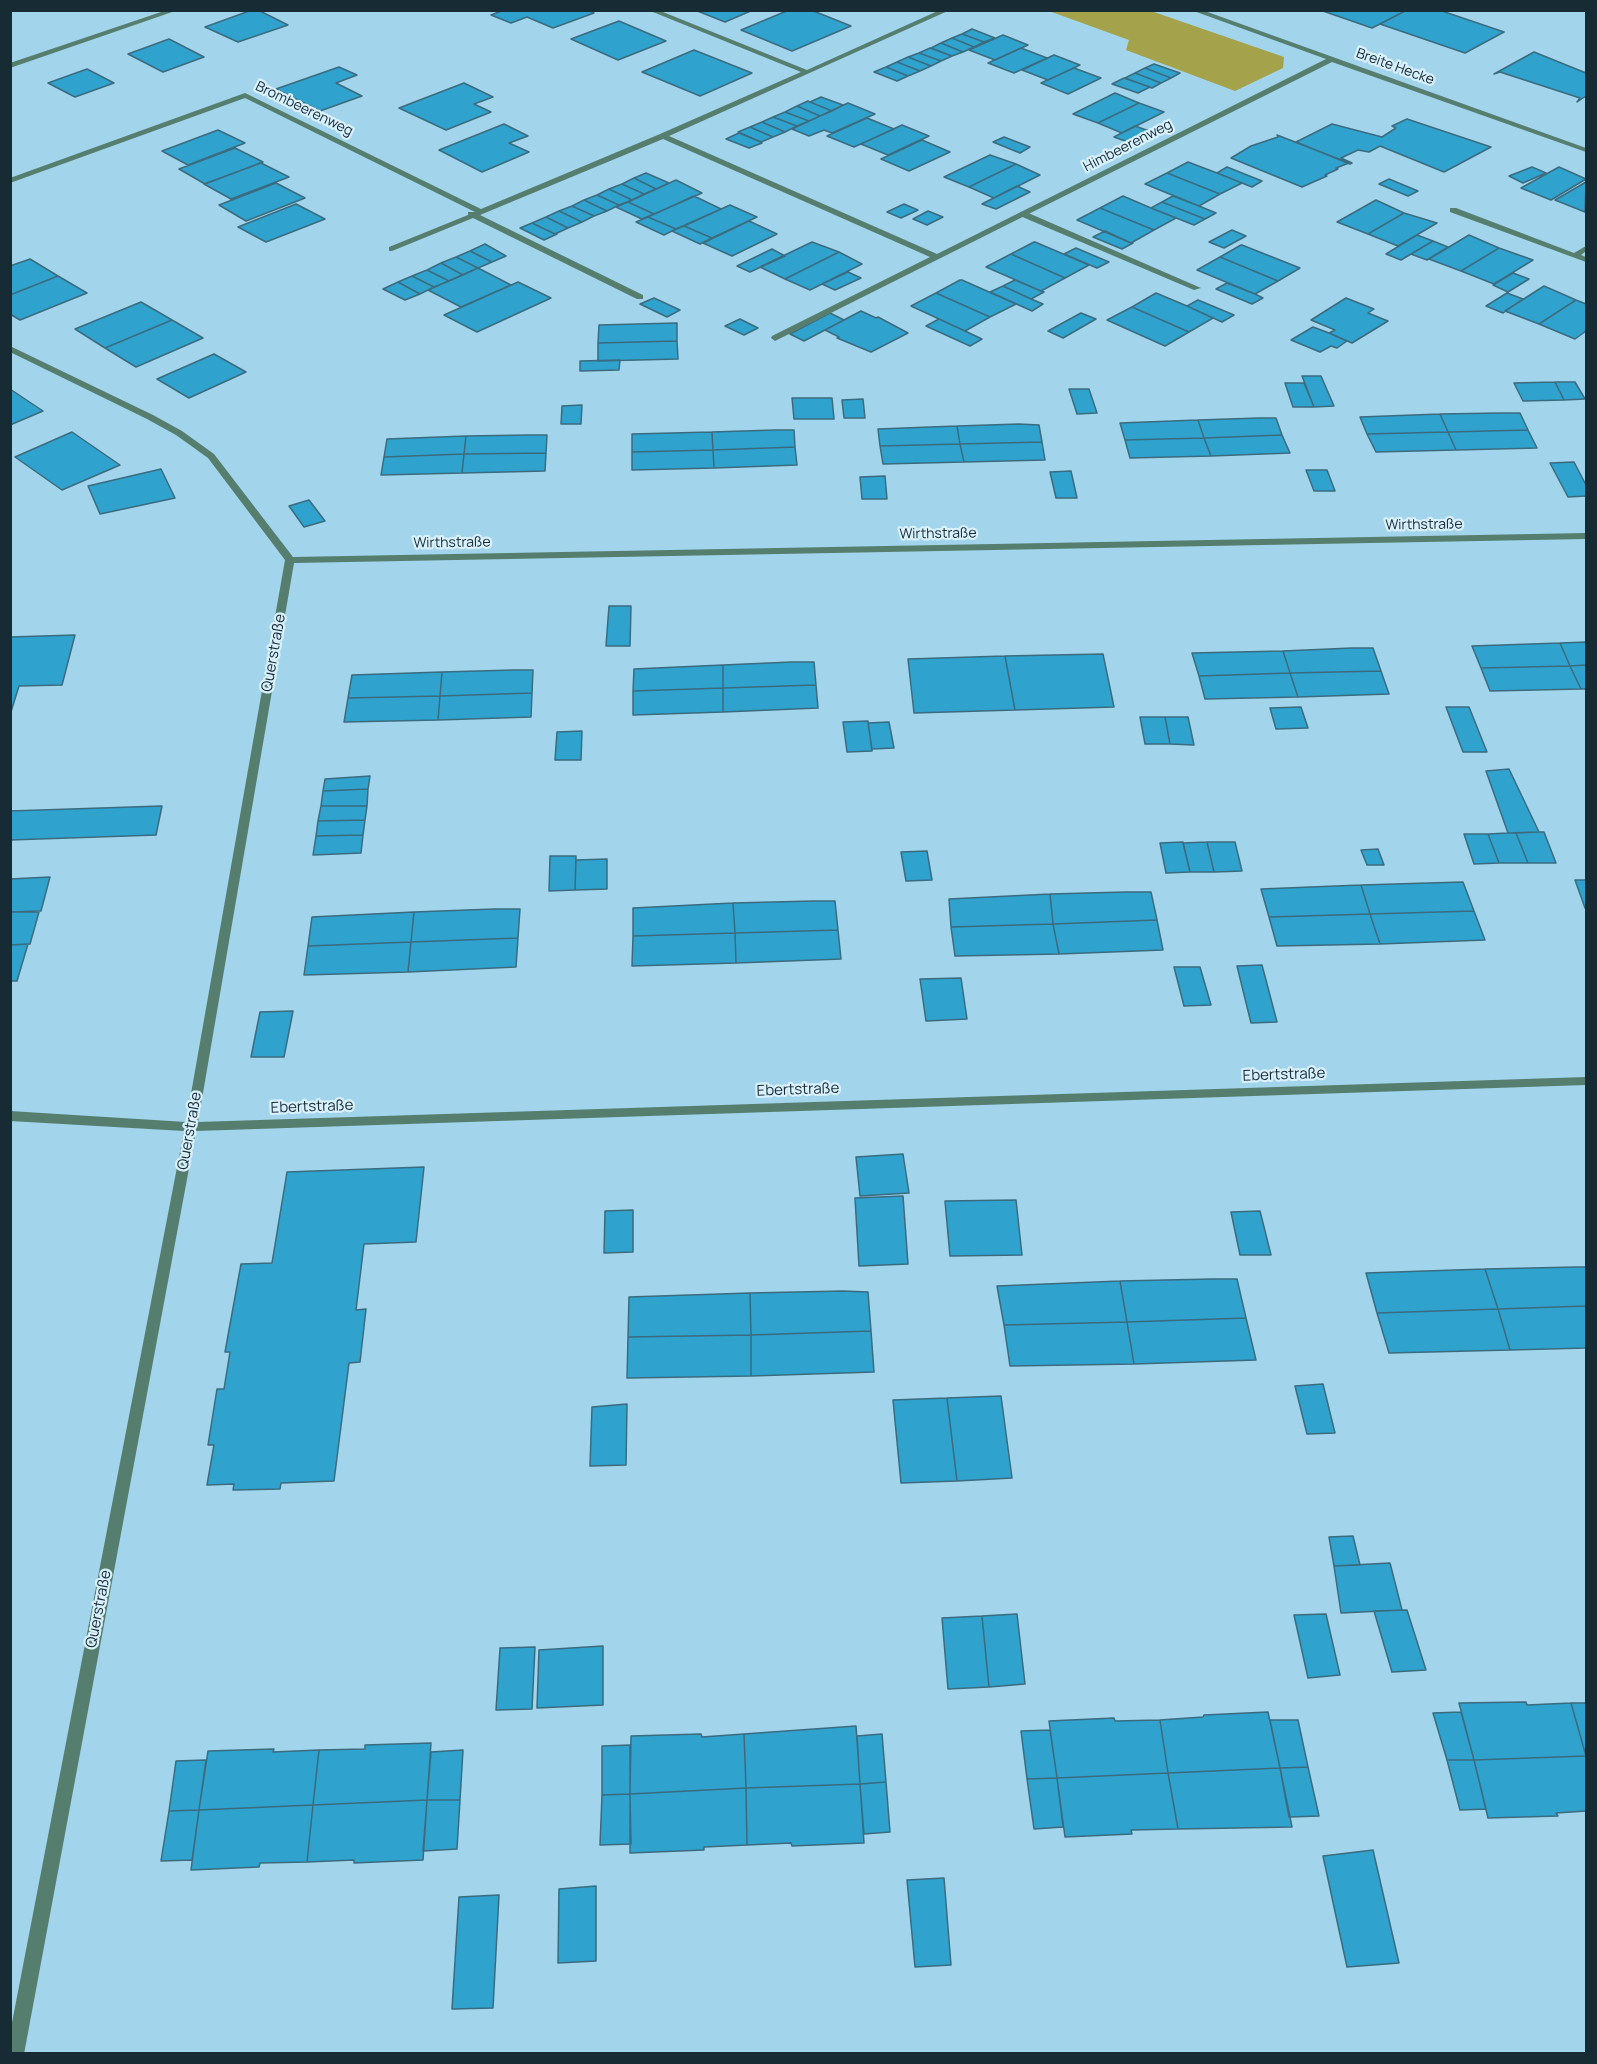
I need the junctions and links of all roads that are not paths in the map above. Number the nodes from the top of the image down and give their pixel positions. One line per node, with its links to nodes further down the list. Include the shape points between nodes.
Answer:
1 (175, 10): 6 (street)
2 (651, 10): 7 (street)
3 (947, 10): 7 (street)
4 (1194, 10): 5 (street, Breite Hecke)
5 (1332, 59): 9 (street, Breite Hecke); 13 (street, Himbeerenweg)
6 (10, 66)
7 (807, 72): 8 (street)
8 (663, 136): 12 (street); 17 (street)
9 (1587, 150)
10 (10, 181): 12 (street, Brombeerenweg, via 245,95)
11 (1453, 210): 16 (street)
12 (475, 213): 15 (street); 20 (street, Brombeerenweg)
13 (1023, 214): 17 (street, Himbeerenweg); 19 (street)
14 (1587, 248): 16 (street)
15 (392, 249)
16 (1575, 256): 18 (street)
17 (937, 257): 21 (street, Himbeerenweg)
18 (1587, 260)
19 (1197, 288)
20 (640, 297)
21 (775, 338)
22 (10, 348): 24 (street, via 150,417 211,456)
23 (1587, 536): 24 (street, Wirthstraße)
24 (290, 560): 27 (street, Querstraße)
25 (1587, 1081): 27 (street, Ebertstraße)
26 (10, 1116): 27 (street, Ebertstraße)
27 (191, 1127): 28 (street, Querstraße)
28 (15, 2054)

